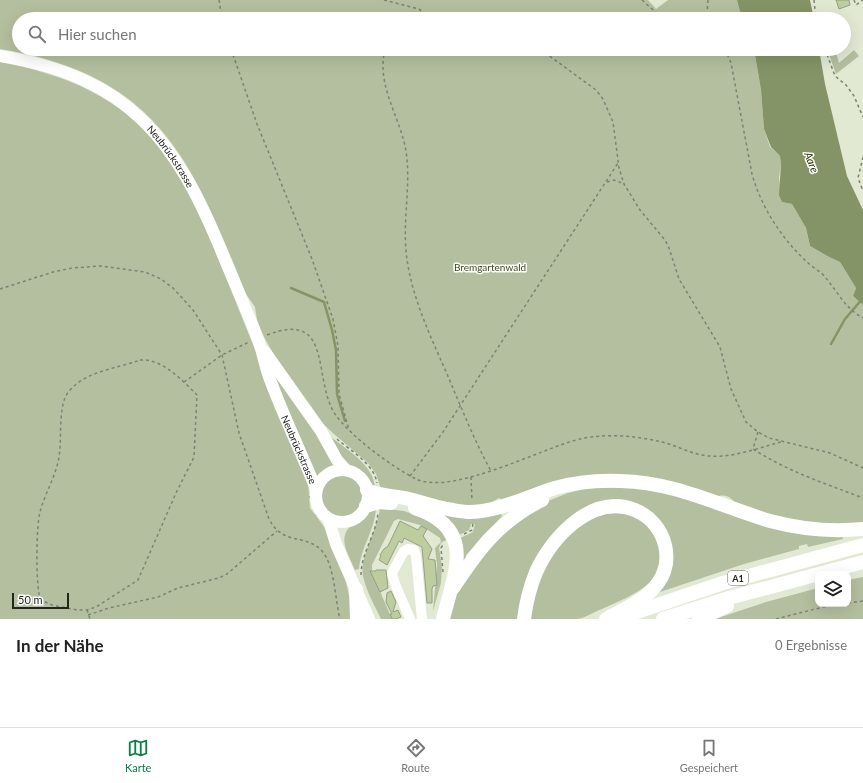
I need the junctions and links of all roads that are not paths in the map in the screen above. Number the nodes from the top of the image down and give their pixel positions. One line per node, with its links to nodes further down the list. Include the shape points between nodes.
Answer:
1 (0, 56): 2 (main road, Neubrückstrasse, via 47,66 86,81 132,110 157,134 186,174 200,202)
2 (258, 342): 3 (main road, Neubrückstrasse); 6 (main road, Neubrückstrasse)
3 (346, 470): 5 (main road, via 352,471); 6 (main road, via 327,474)
4 (598, 482): 5 (highway, via 567,485 503,506 467,512 435,507 408,498 378,494); 10 (highway, via 634,481 660,485 790,526 822,530); 15 (highway, via 556,494 514,516 482,546)
5 (372, 489): 7 (main road)
6 (313, 492): 8 (main road)
7 (372, 507): 9 (main road); 15 (highway, via 382,502 404,505 428,514 444,526 453,538 457,552)
8 (325, 520): 9 (main road); 13 (main road)
9 (346, 522): 18 (main road, via 342,534 343,544)
10 (863, 530)
11 (863, 545): 24 (highway, A1, via 723,582)
12 (863, 562): 14 (highway, A1)
13 (359, 584): 16 (highway); 17 (main road)
14 (771, 586): 25 (highway, A1); 26 (highway)
15 (453, 588): 21 (highway)
16 (357, 619)
17 (369, 619)
18 (377, 619)
19 (410, 619): 20 (lane, via 392,574 404,551 408,549 414,550 416,556)
20 (422, 619)
21 (443, 619)
22 (524, 619): 23 (highway, via 537,572 549,550 564,532 591,512 607,507 624,507 644,514 656,525 664,539 666,567 652,590)
23 (606, 619)
24 (616, 619)
25 (663, 619)
26 (698, 619)

